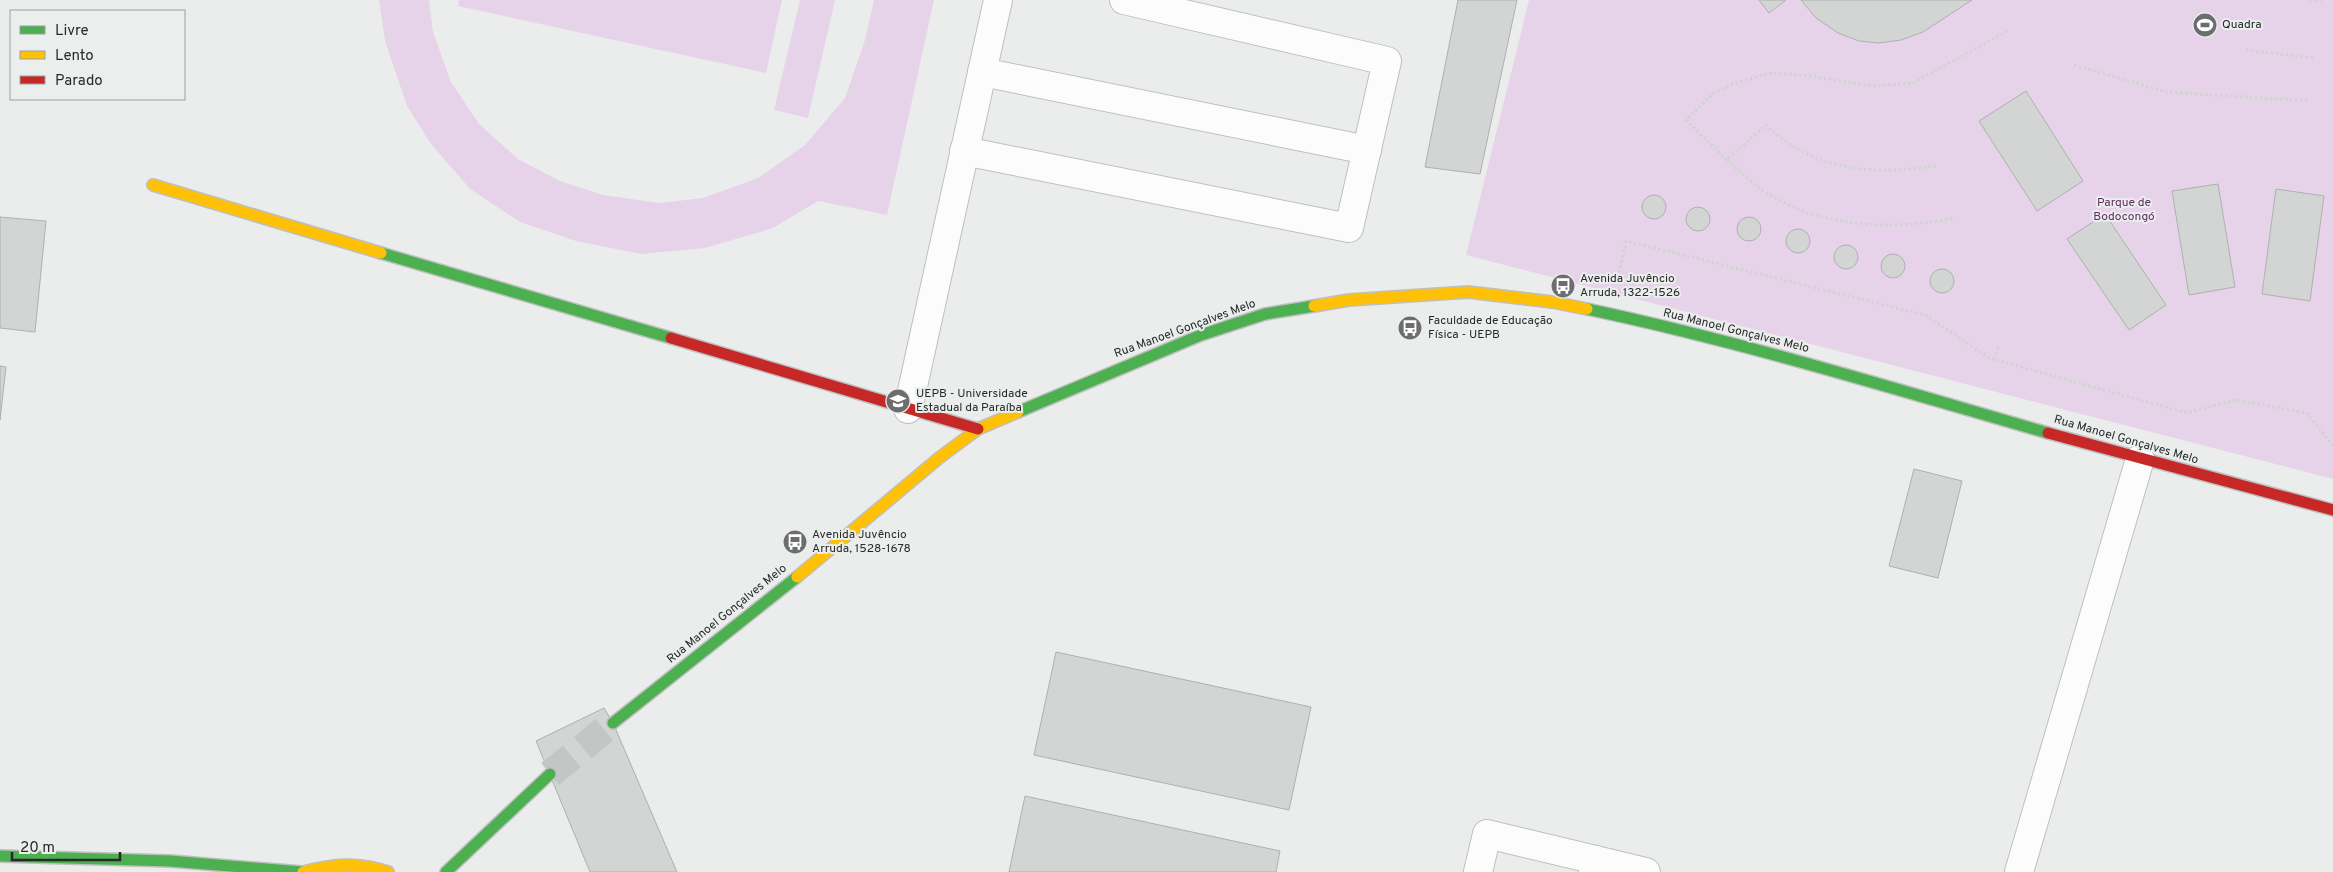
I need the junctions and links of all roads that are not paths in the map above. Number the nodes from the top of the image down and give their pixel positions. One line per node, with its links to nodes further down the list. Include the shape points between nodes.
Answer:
1 (998, 0): 3 (street)
2 (1124, 0): 4 (street, via 1387,60)
3 (982, 72): 4 (street); 5 (street)
4 (1367, 150): 5 (street, via 1349,228)
5 (964, 151): 7 (street)
6 (153, 185): 7 (street)
7 (908, 408): 8 (street)
8 (978, 429): 9 (street, Rua Manoel Gonçalves Melo, via 1135,361 1264,314 1349,300 1468,292 1552,302 1774,354); 11 (street, Rua Manoel Gonçalves Melo, via 938,458 762,606)
9 (2140, 459): 10 (street, Rua Manoel Gonçalves Melo); 20 (street)
10 (2333, 510)
11 (613, 723)
12 (550, 774): 17 (street)
13 (0, 856): 15 (street, via 170,861)
14 (1595, 866): 18 (street, via 1487,834); 19 (street)
15 (302, 872): 16 (street, via 334,863 366,864)
16 (388, 872)
17 (446, 872)
18 (1478, 872)
19 (1646, 872)
20 (2019, 872)

